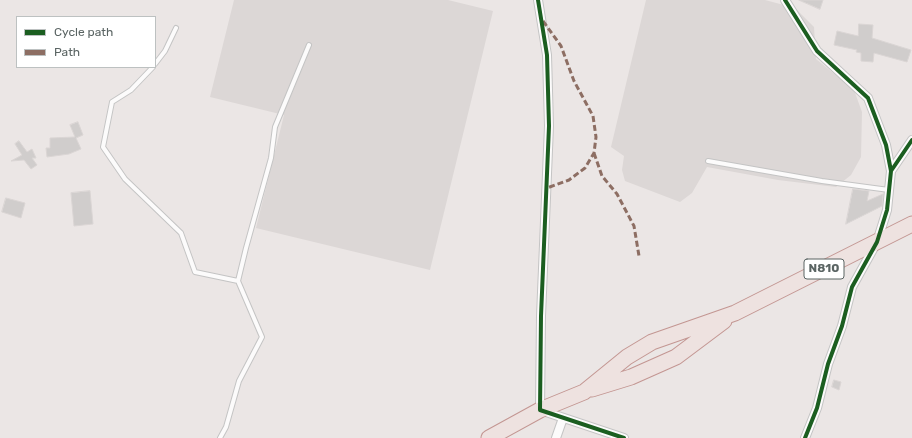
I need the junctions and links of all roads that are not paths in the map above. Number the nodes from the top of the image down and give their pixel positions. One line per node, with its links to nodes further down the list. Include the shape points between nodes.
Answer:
1 (538, 0): 16 (street, via 547,55 549,126)
2 (786, 0): 9 (street, via 817,51 868,98 886,145)
3 (176, 28): 5 (lane)
4 (309, 45): 13 (lane, via 275,127 271,158)
5 (156, 63)
6 (152, 68): 13 (lane, via 131,90 112,102 103,147 125,179 181,233 195,272)
7 (912, 140): 9 (street)
8 (708, 161): 10 (lane)
9 (891, 171): 10 (street)
10 (890, 190): 12 (street)
11 (912, 224): 12 (highway, N810)
12 (877, 242): 14 (highway, N810); 22 (street, via 852,287 817,408)
13 (238, 281): 18 (lane, via 262,337 238,381 226,427)
14 (736, 313): 15 (highway, N810, via 676,357 631,377); 15 (highway, N810, via 652,342 627,357)
15 (584, 392): 16 (highway, N810)
16 (540, 410): 17 (street); 19 (highway, N810)
17 (563, 418): 20 (street); 21 (street)
18 (220, 438)
19 (489, 438)
20 (556, 438)
21 (624, 438)
22 (805, 438)

